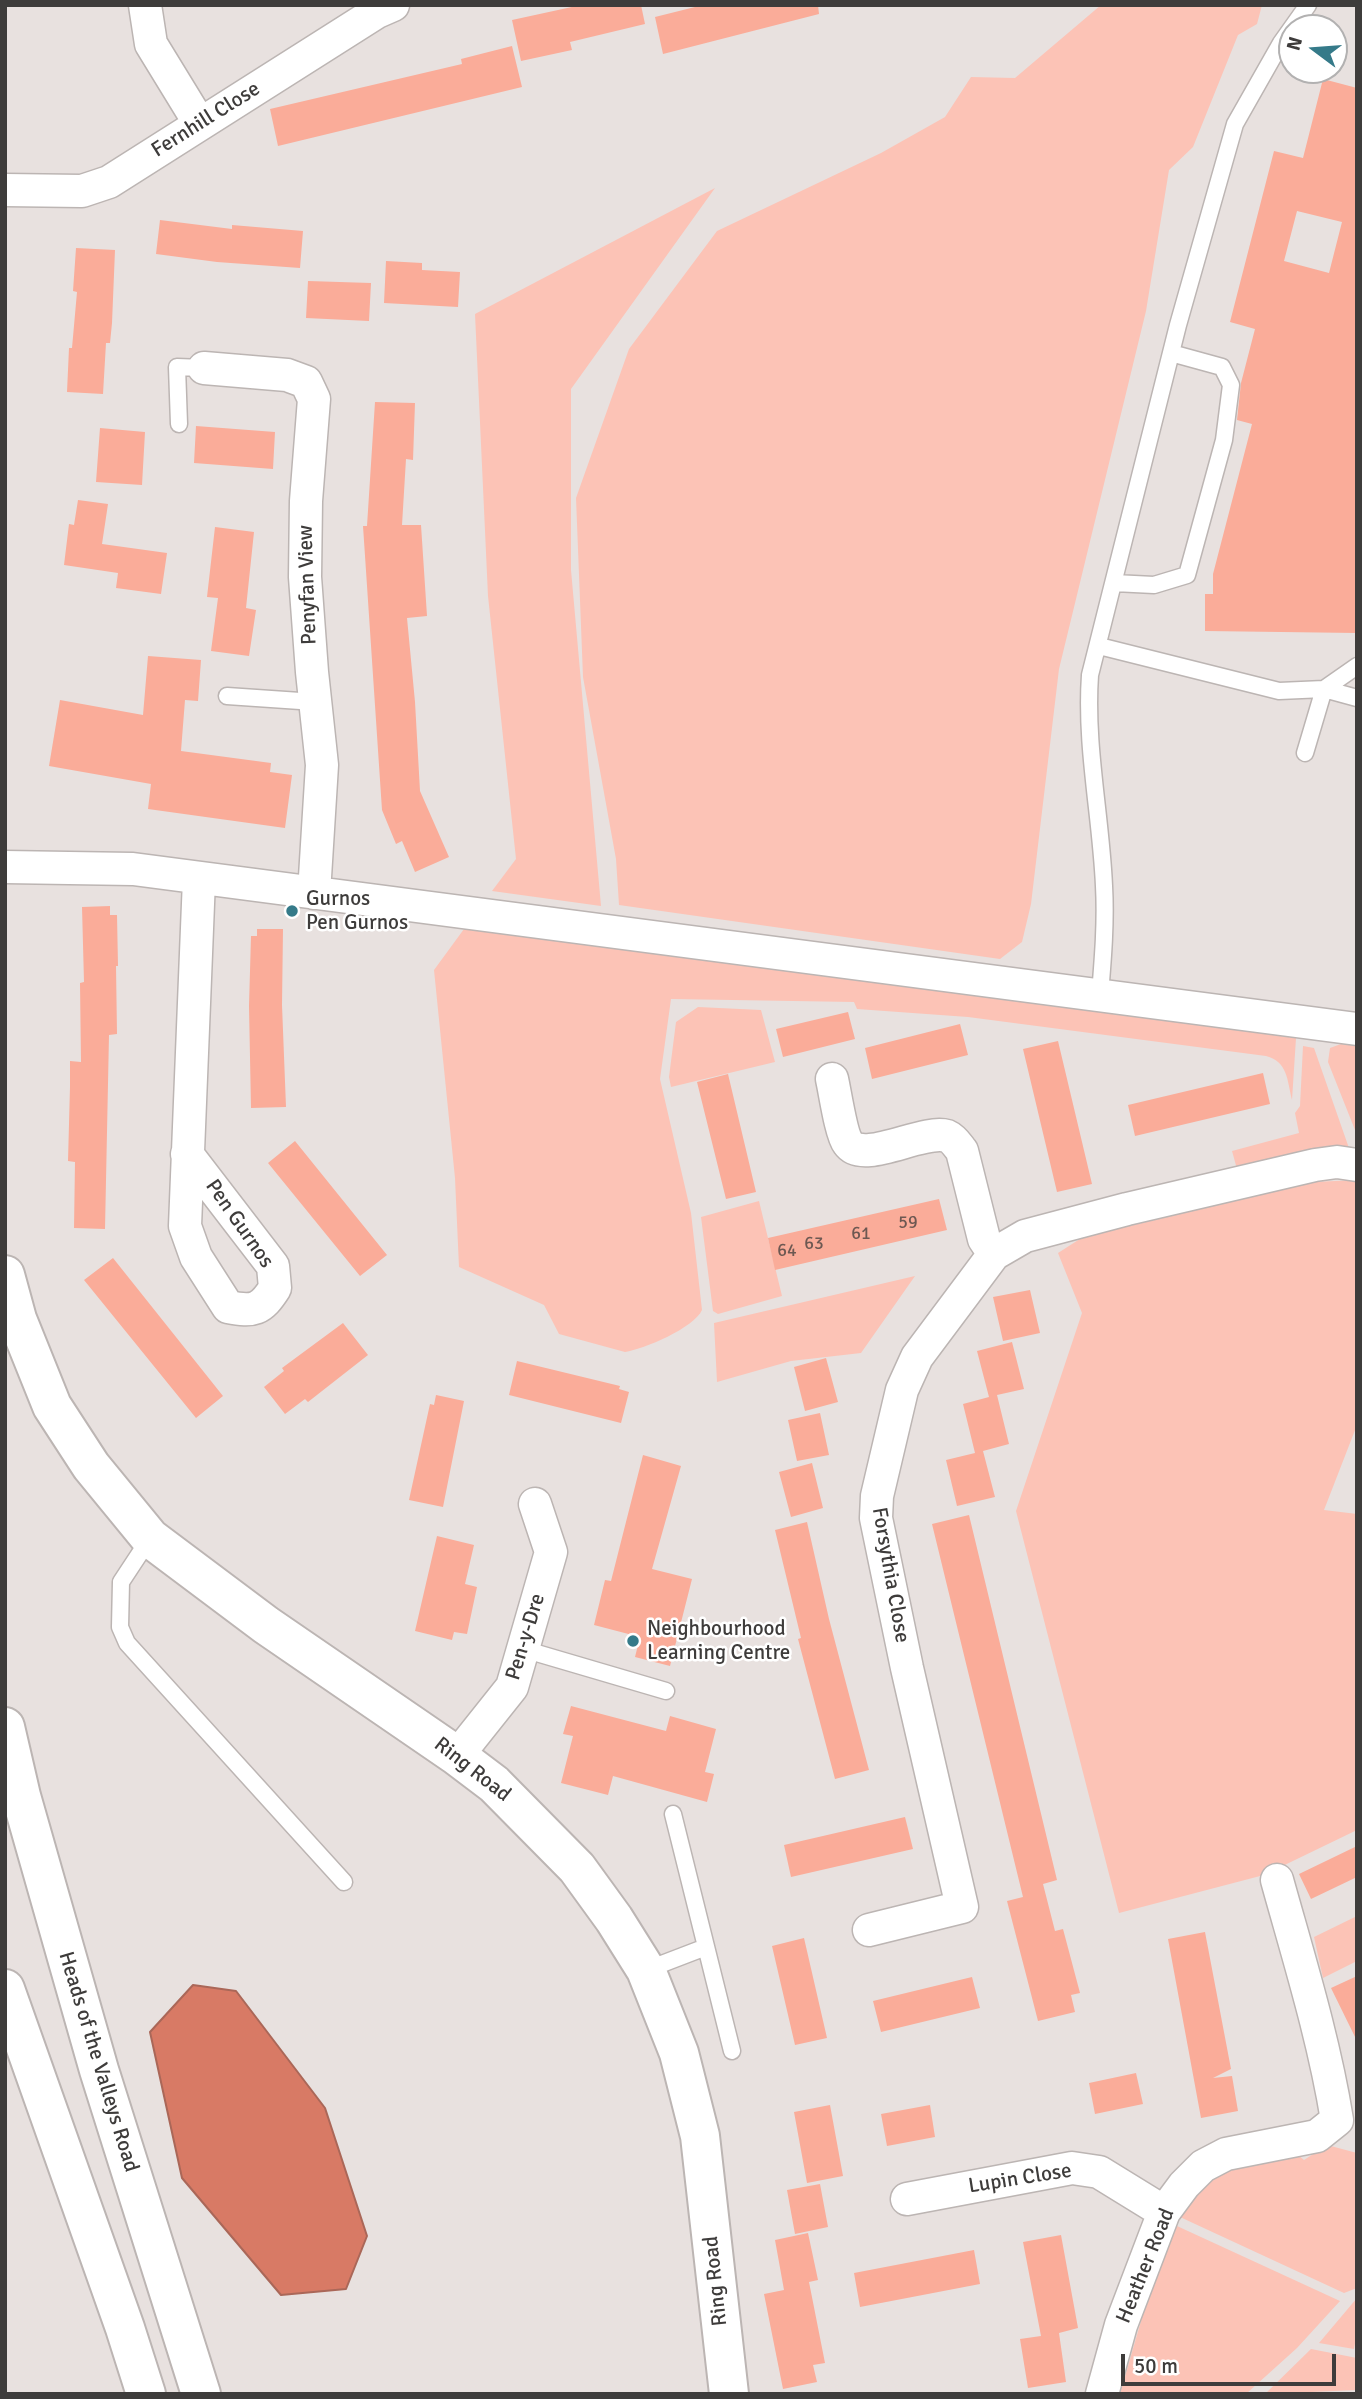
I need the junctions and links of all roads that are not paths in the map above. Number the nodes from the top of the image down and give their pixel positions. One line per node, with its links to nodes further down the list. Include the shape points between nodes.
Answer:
1 (145, 5): 4 (street, via 150,44)
2 (393, 5): 4 (street, Fernhill Close)
3 (1308, 5): 6 (lane, via 1235,124)
4 (200, 124): 5 (street, Fernhill Close, via 109,182 82,191)
5 (5, 190)
6 (1171, 353): 9 (lane); 9 (lane, via 1222,368 1231,385 1224,440 1187,575 1154,584)
7 (204, 368): 8 (lane, via 177,368); 15 (street, Penyfan View, via 287,375 306,382 314,399 305,578)
8 (179, 424)
9 (1114, 583): 10 (lane)
10 (1099, 646): 12 (lane, via 1279,691); 20 (lane, via 1090,675 1088,708 1104,885)
11 (1357, 666): 12 (lane)
12 (1324, 689): 14 (lane); 16 (lane)
13 (227, 696): 15 (lane)
14 (1357, 698)
15 (315, 702): 19 (street, Penyfan View, via 322,765)
16 (1305, 753)
17 (5, 867): 18 (street, via 133,869)
18 (199, 879): 19 (street); 23 (street)
19 (314, 893): 20 (street)
20 (1100, 994): 21 (street)
21 (1357, 1029)
22 (832, 1079): 25 (street, via 847,1142 857,1150 922,1137 953,1139 962,1151 984,1239)
23 (187, 1154)
24 (1357, 1165): 25 (street, Forsythia Close, via 1315,1165 1127,1209 1025,1236)
25 (994, 1254): 36 (street, Forsythia Close, via 917,1357 902,1390 877,1496 876,1518 907,1668 962,1907)
26 (5, 1275): 28 (main road, Ring Road, via 17,1319 52,1406 91,1466)
27 (535, 1504): 29 (street, Pen-y-Dre, via 551,1552)
28 (150, 1538): 32 (main road, Ring Road, via 265,1625); 35 (lane, via 121,1582 120,1627 127,1643)
29 (523, 1649): 30 (lane); 32 (street, Pen-y-Dre, via 512,1687)
30 (666, 1691)
31 (5, 1727): 45 (main road, Heads of the Valleys Road, via 99,2070)
32 (457, 1756): 38 (main road, Ring Road, via 494,1784 578,1868)
33 (673, 1814): 37 (lane)
34 (1277, 1880): 41 (street, Heather Road, via 1332,2091)
35 (344, 1882)
36 (869, 1930)
37 (706, 1947): 38 (lane); 40 (lane)
38 (646, 1970): 46 (main road, Ring Road, via 678,2053 700,2136)
39 (5, 1989): 44 (main road)
40 (732, 2051)
41 (1347, 2126): 43 (street, Heather Road, via 1226,2154 1203,2165)
42 (907, 2199): 43 (street, Lupin Close, via 1072,2168 1099,2172)
43 (1164, 2212): 47 (street, Heather Road, via 1121,2325)
44 (146, 2394)
45 (201, 2394)
46 (729, 2394)
47 (1102, 2394)

